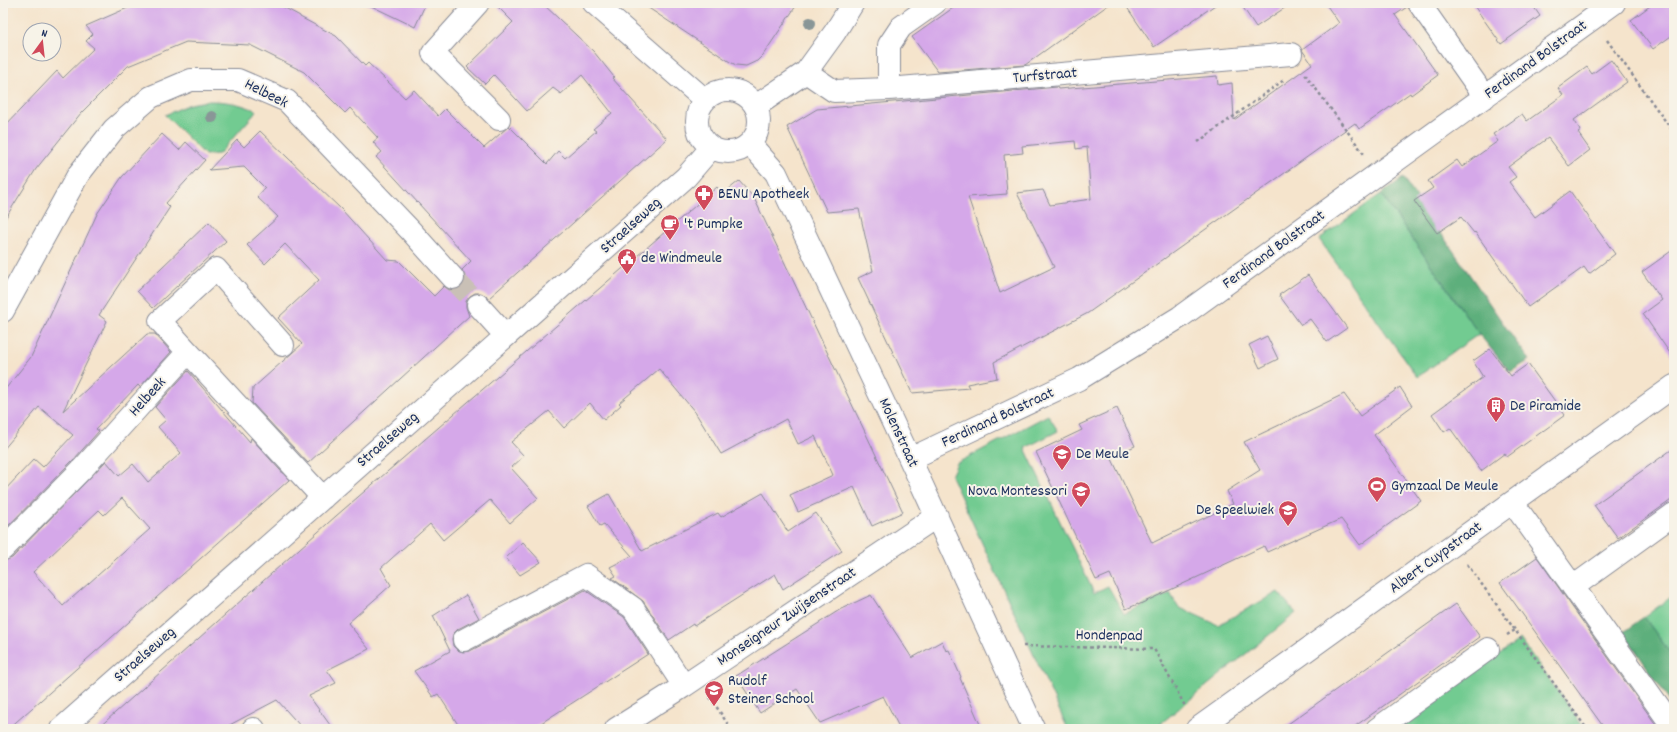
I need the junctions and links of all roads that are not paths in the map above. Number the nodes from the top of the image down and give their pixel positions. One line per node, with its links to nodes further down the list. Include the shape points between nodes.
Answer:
1 (478, 3): 13 (street, via 433,53)
2 (594, 3): 11 (street)
3 (853, 3): 8 (street)
4 (935, 3): 9 (street, via 901,27 889,45)
5 (1419, 3): 10 (street)
6 (1614, 3): 10 (street, Ferdinand Bolstraat)
7 (1296, 61): 9 (street, Turfstraat)
8 (806, 72): 9 (street, Turfstraat, via 834,92); 12 (street)
9 (889, 89)
10 (1485, 97): 23 (street, Ferdinand Bolstraat, via 1180,317 1079,379)
11 (705, 100): 12 (street, via 714,93 724,90 736,91 747,96); 15 (street, via 698,114 697,125 701,138)
12 (756, 106): 14 (street, via 760,117 758,131)
13 (499, 119)
14 (750, 144): 15 (street, via 731,153); 23 (street, Molenstraat, via 776,173)
15 (711, 148): 19 (street, Straelseweg, via 686,176)
16 (453, 278): 18 (street, Helbeek, via 287,102 238,80 191,80 151,97 114,129 78,175)
17 (478, 305): 19 (street)
18 (3, 311)
19 (506, 336): 24 (street, Straelseweg)
20 (283, 345): 21 (street, via 216,269 160,321)
21 (188, 352): 24 (street); 28 (street, Helbeek, via 84,467)
22 (1674, 386): 25 (street, Albert Cuypstraat)
23 (910, 459): 27 (street, Molenstraat)
24 (323, 498): 34 (street, Straelseweg)
25 (1513, 503): 29 (street); 37 (street, Albert Cuypstraat)
26 (1674, 514): 29 (street)
27 (937, 516): 32 (street, Monseigneur Zwijsenstraat); 36 (street, Molenstraat)
28 (3, 549)
29 (1573, 587): 33 (street)
30 (464, 640): 32 (street, via 586,575 633,608)
31 (1488, 649): 38 (street)
32 (690, 682): 35 (street, Monseigneur Zwijsenstraat)
33 (1674, 728)
34 (61, 729)
35 (616, 729)
36 (1034, 729)
37 (1197, 729)
38 (1377, 729)

